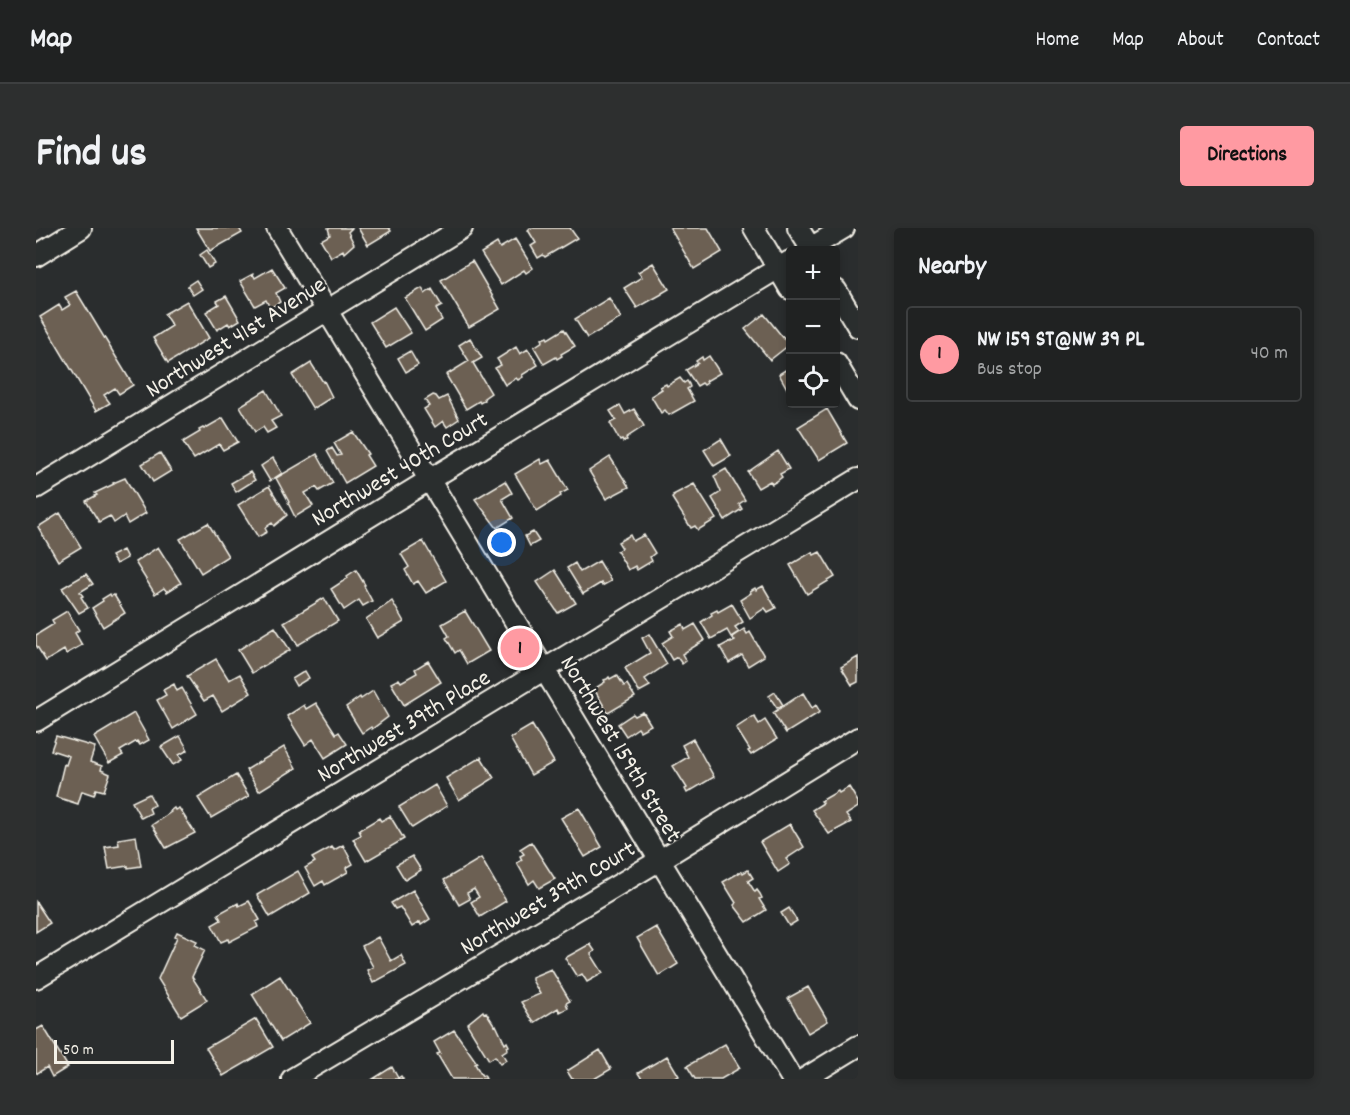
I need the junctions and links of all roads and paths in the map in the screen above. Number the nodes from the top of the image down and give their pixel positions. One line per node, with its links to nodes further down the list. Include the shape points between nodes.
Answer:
1 (81, 228): 9 (street)
2 (277, 228): 12 (street, Northwest 159th Street)
3 (462, 228): 12 (street, Northwest 41st Avenue)
4 (754, 228): 10 (street)
5 (798, 228): 7 (street)
6 (844, 228): 8 (street)
7 (808, 246)
8 (816, 246)
9 (36, 256)
10 (784, 265): 17 (street, Northwest 40th Court)
11 (840, 297): 13 (street)
12 (327, 309): 17 (street, Northwest 159th Street); 18 (street, Northwest 41st Avenue)
13 (858, 327)
14 (840, 370): 15 (street)
15 (858, 400)
16 (858, 479): 19 (street, Northwest 39th Place)
17 (429, 480): 19 (street, Northwest 159th Street); 20 (street, Northwest 40th Court)
18 (36, 488)
19 (544, 669): 22 (street, Northwest 159th Street); 23 (street, Northwest 39th Place)
20 (36, 721)
21 (858, 738): 22 (street, Northwest 39th Court)
22 (660, 860): 25 (street, Northwest 39th Court); 26 (street, Northwest 159th Street)
23 (36, 978)
24 (858, 1046): 27 (street)
25 (292, 1079)
26 (792, 1079)
27 (804, 1079)

